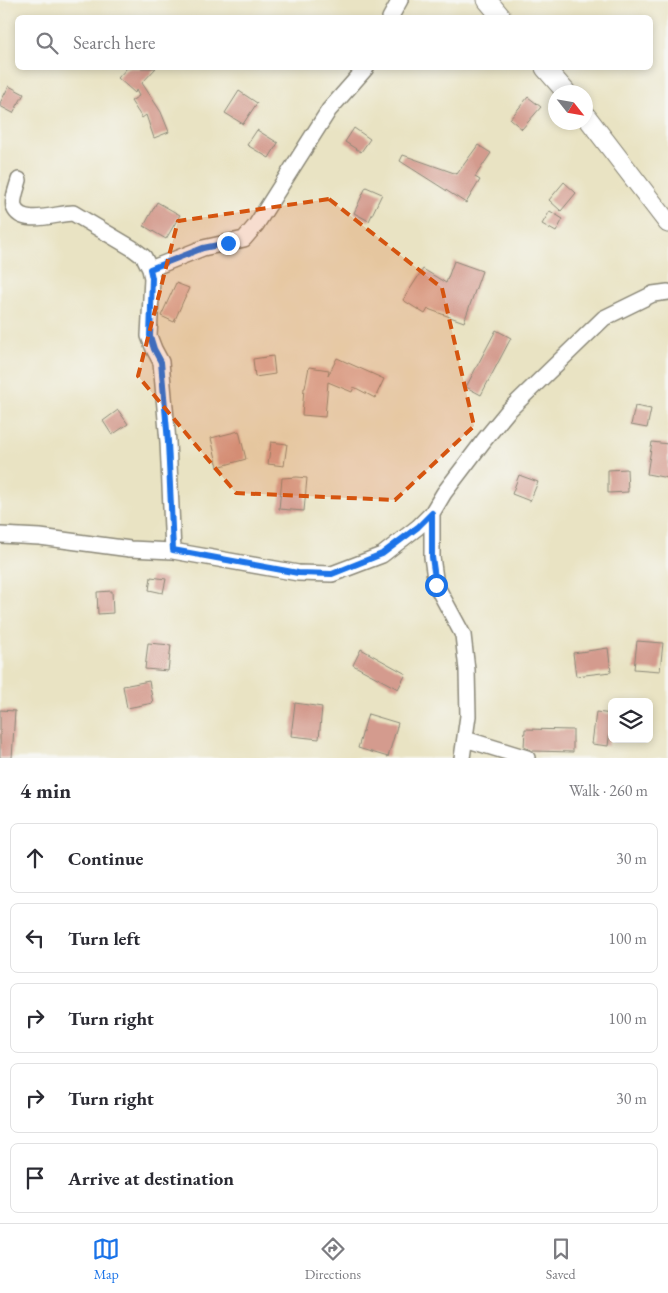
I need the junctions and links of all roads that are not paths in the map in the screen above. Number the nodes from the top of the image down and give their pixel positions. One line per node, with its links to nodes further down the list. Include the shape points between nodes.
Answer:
1 (400, 0): 3 (street)
2 (487, 0): 4 (street)
3 (392, 15)
4 (500, 15)
5 (364, 70): 11 (street, via 329,110 244,239 203,248)
6 (547, 70): 7 (street)
7 (560, 85)
8 (593, 125): 10 (street)
9 (19, 180): 11 (street, via 14,208 19,214 32,219 73,213 132,248 144,257)
10 (668, 223)
11 (150, 269): 15 (street, via 150,336 161,362)
12 (668, 292): 13 (street, via 653,294 604,318 565,354 508,411)
13 (432, 513): 15 (street, via 382,554 332,574 298,573); 16 (street, via 436,585 463,635 468,716)
14 (0, 535): 15 (street, via 40,536 130,549)
15 (173, 550)
16 (465, 739): 17 (street); 18 (street)
17 (462, 758)
18 (527, 758)

